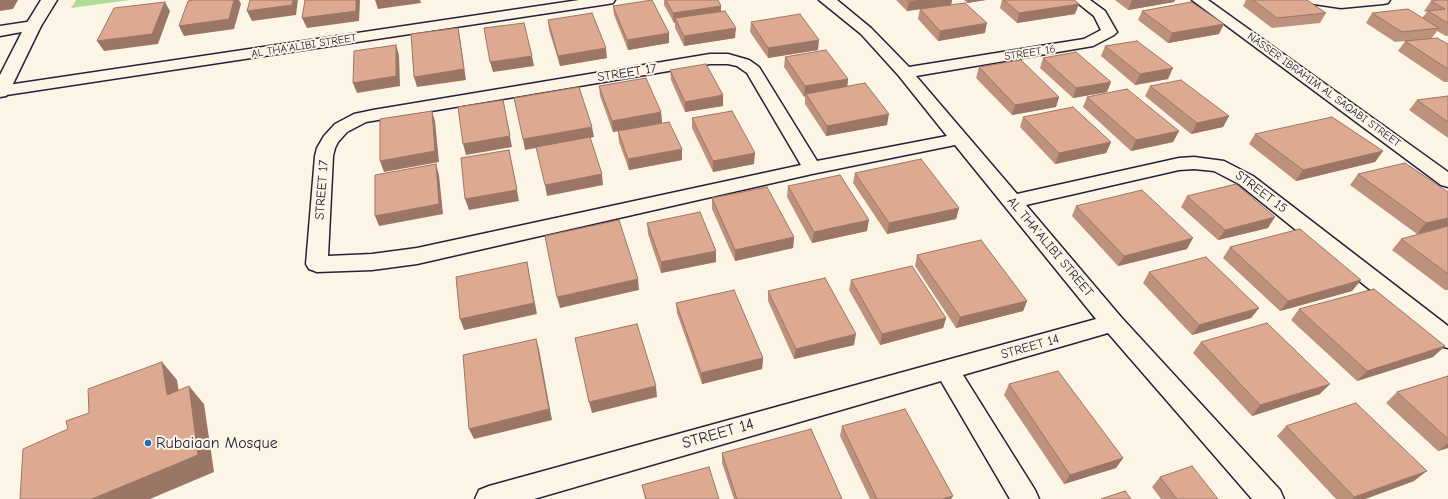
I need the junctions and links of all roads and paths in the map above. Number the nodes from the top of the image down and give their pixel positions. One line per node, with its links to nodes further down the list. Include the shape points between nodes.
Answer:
1 (49, 0): 8 (street)
2 (608, 0): 11 (street, AL THA'ALIBI STREET)
3 (826, 0): 10 (street, AL THA'ALIBI STREET, via 866,31)
4 (1081, 0): 10 (street, STREET 16, via 1100,14 1109,32 1088,43)
5 (1199, 0): 14 (street, NASSER IBRAHIM AL SAQABI STREET)
6 (1314, 0): 7 (street, via 1341,4)
7 (1383, 0)
8 (33, 26): 9 (street); 11 (street)
9 (0, 31)
10 (905, 73): 12 (street, AL THA'ALIBI STREET)
11 (0, 92)
12 (959, 139): 13 (street, STREET 17); 15 (street, AL THA'ALIBI STREET)
13 (812, 168): 13 (street, STREET 17, via 753,70 743,63 728,59 710,59 373,115 360,118 341,128 326,148 317,264 372,262 418,256)
14 (1448, 181)
15 (1012, 202): 16 (street, AL THA'ALIBI STREET); 17 (street, STREET 15, via 1179,164 1217,165 1246,180)
16 (1113, 323): 18 (street, STREET 14); 21 (street, AL THA'ALIBI STREET)
17 (1448, 339)
18 (947, 370): 19 (street, STREET 14); 20 (street)
19 (489, 499)
20 (1025, 499)
21 (1270, 499)

